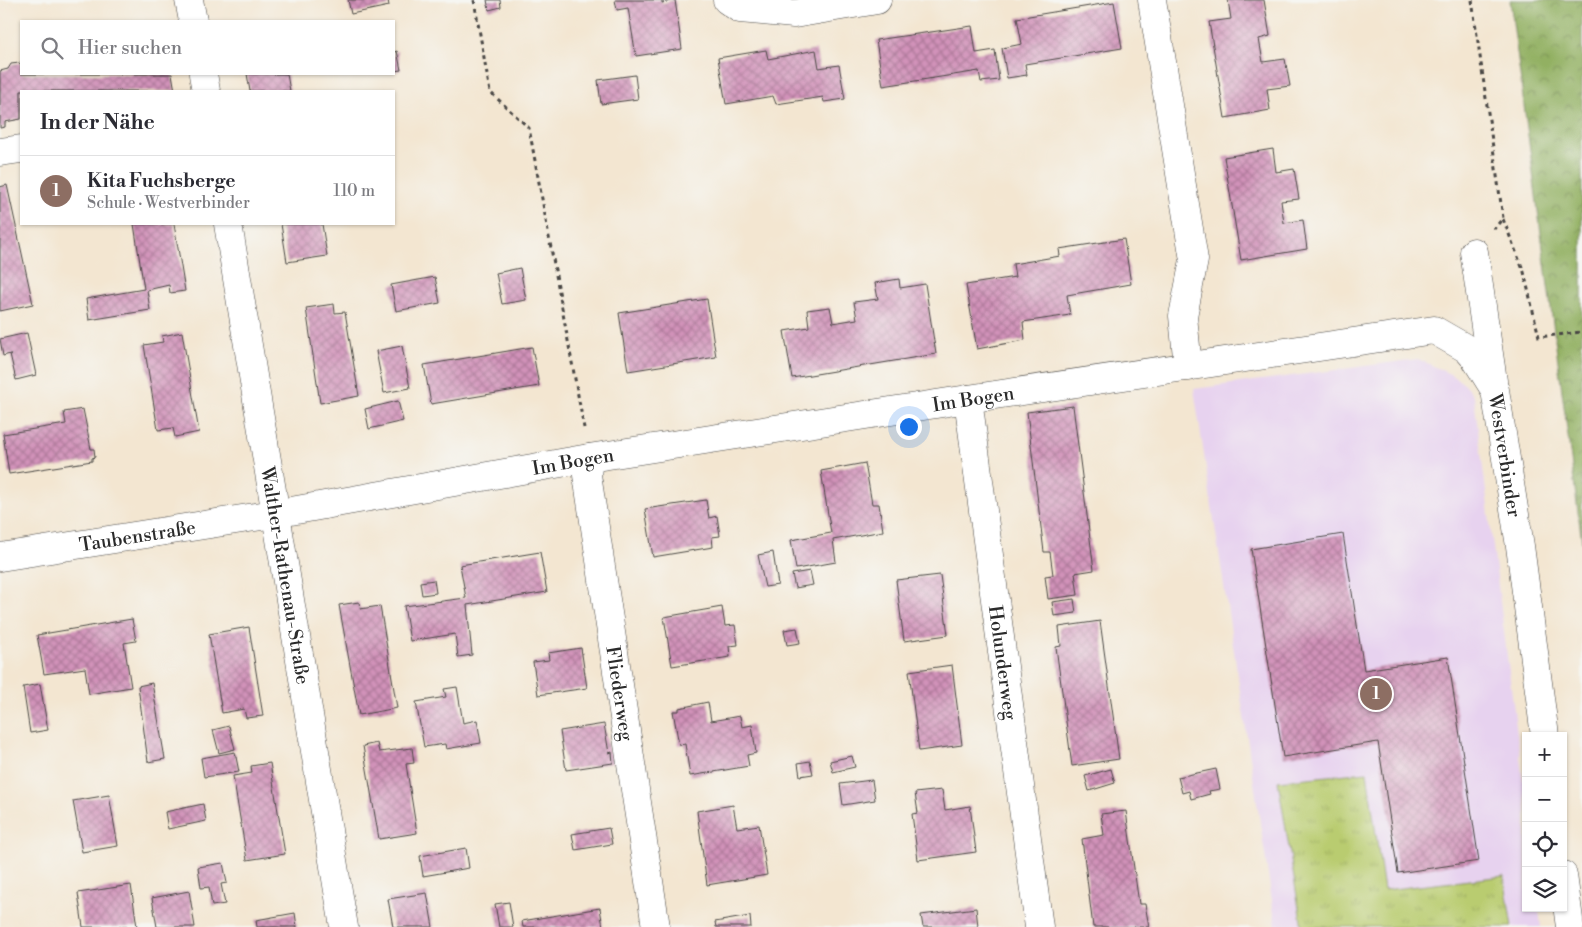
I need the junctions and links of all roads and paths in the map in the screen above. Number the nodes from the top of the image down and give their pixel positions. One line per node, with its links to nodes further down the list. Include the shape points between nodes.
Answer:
1 (189, 0): 7 (street)
2 (474, 0): 19 (path, via 490,92 529,128)
3 (727, 0): 4 (street, via 740,9 794,14)
4 (878, 0)
5 (1152, 0): 16 (street, via 1194,260 1183,316)
6 (1472, 0): 12 (path)
7 (193, 20)
8 (202, 75): 9 (street)
9 (206, 90)
10 (20, 149): 11 (street)
11 (0, 152)
12 (1503, 218): 14 (path); 15 (path, via 1524,272 1539,337)
13 (228, 225): 20 (street, Walther-Rathenau-Straße)
14 (1474, 252): 17 (street)
15 (1582, 332)
16 (1188, 367): 17 (street, Westverbinder, via 1434,330 1466,349); 18 (street, Im Bogen)
17 (1495, 390): 22 (street, Westverbinder)
18 (968, 399): 19 (street, Im Bogen); 26 (street, Holunderweg)
19 (589, 458): 20 (street, Im Bogen); 25 (street, Fliederweg, via 587,475)
20 (274, 514): 21 (street, Taubenstraße); 24 (street, Walther-Rathenau-Straße)
21 (0, 557)
22 (1544, 732)
23 (1567, 905): 27 (street)
24 (344, 927)
25 (656, 927)
26 (1039, 927)
27 (1570, 927)

